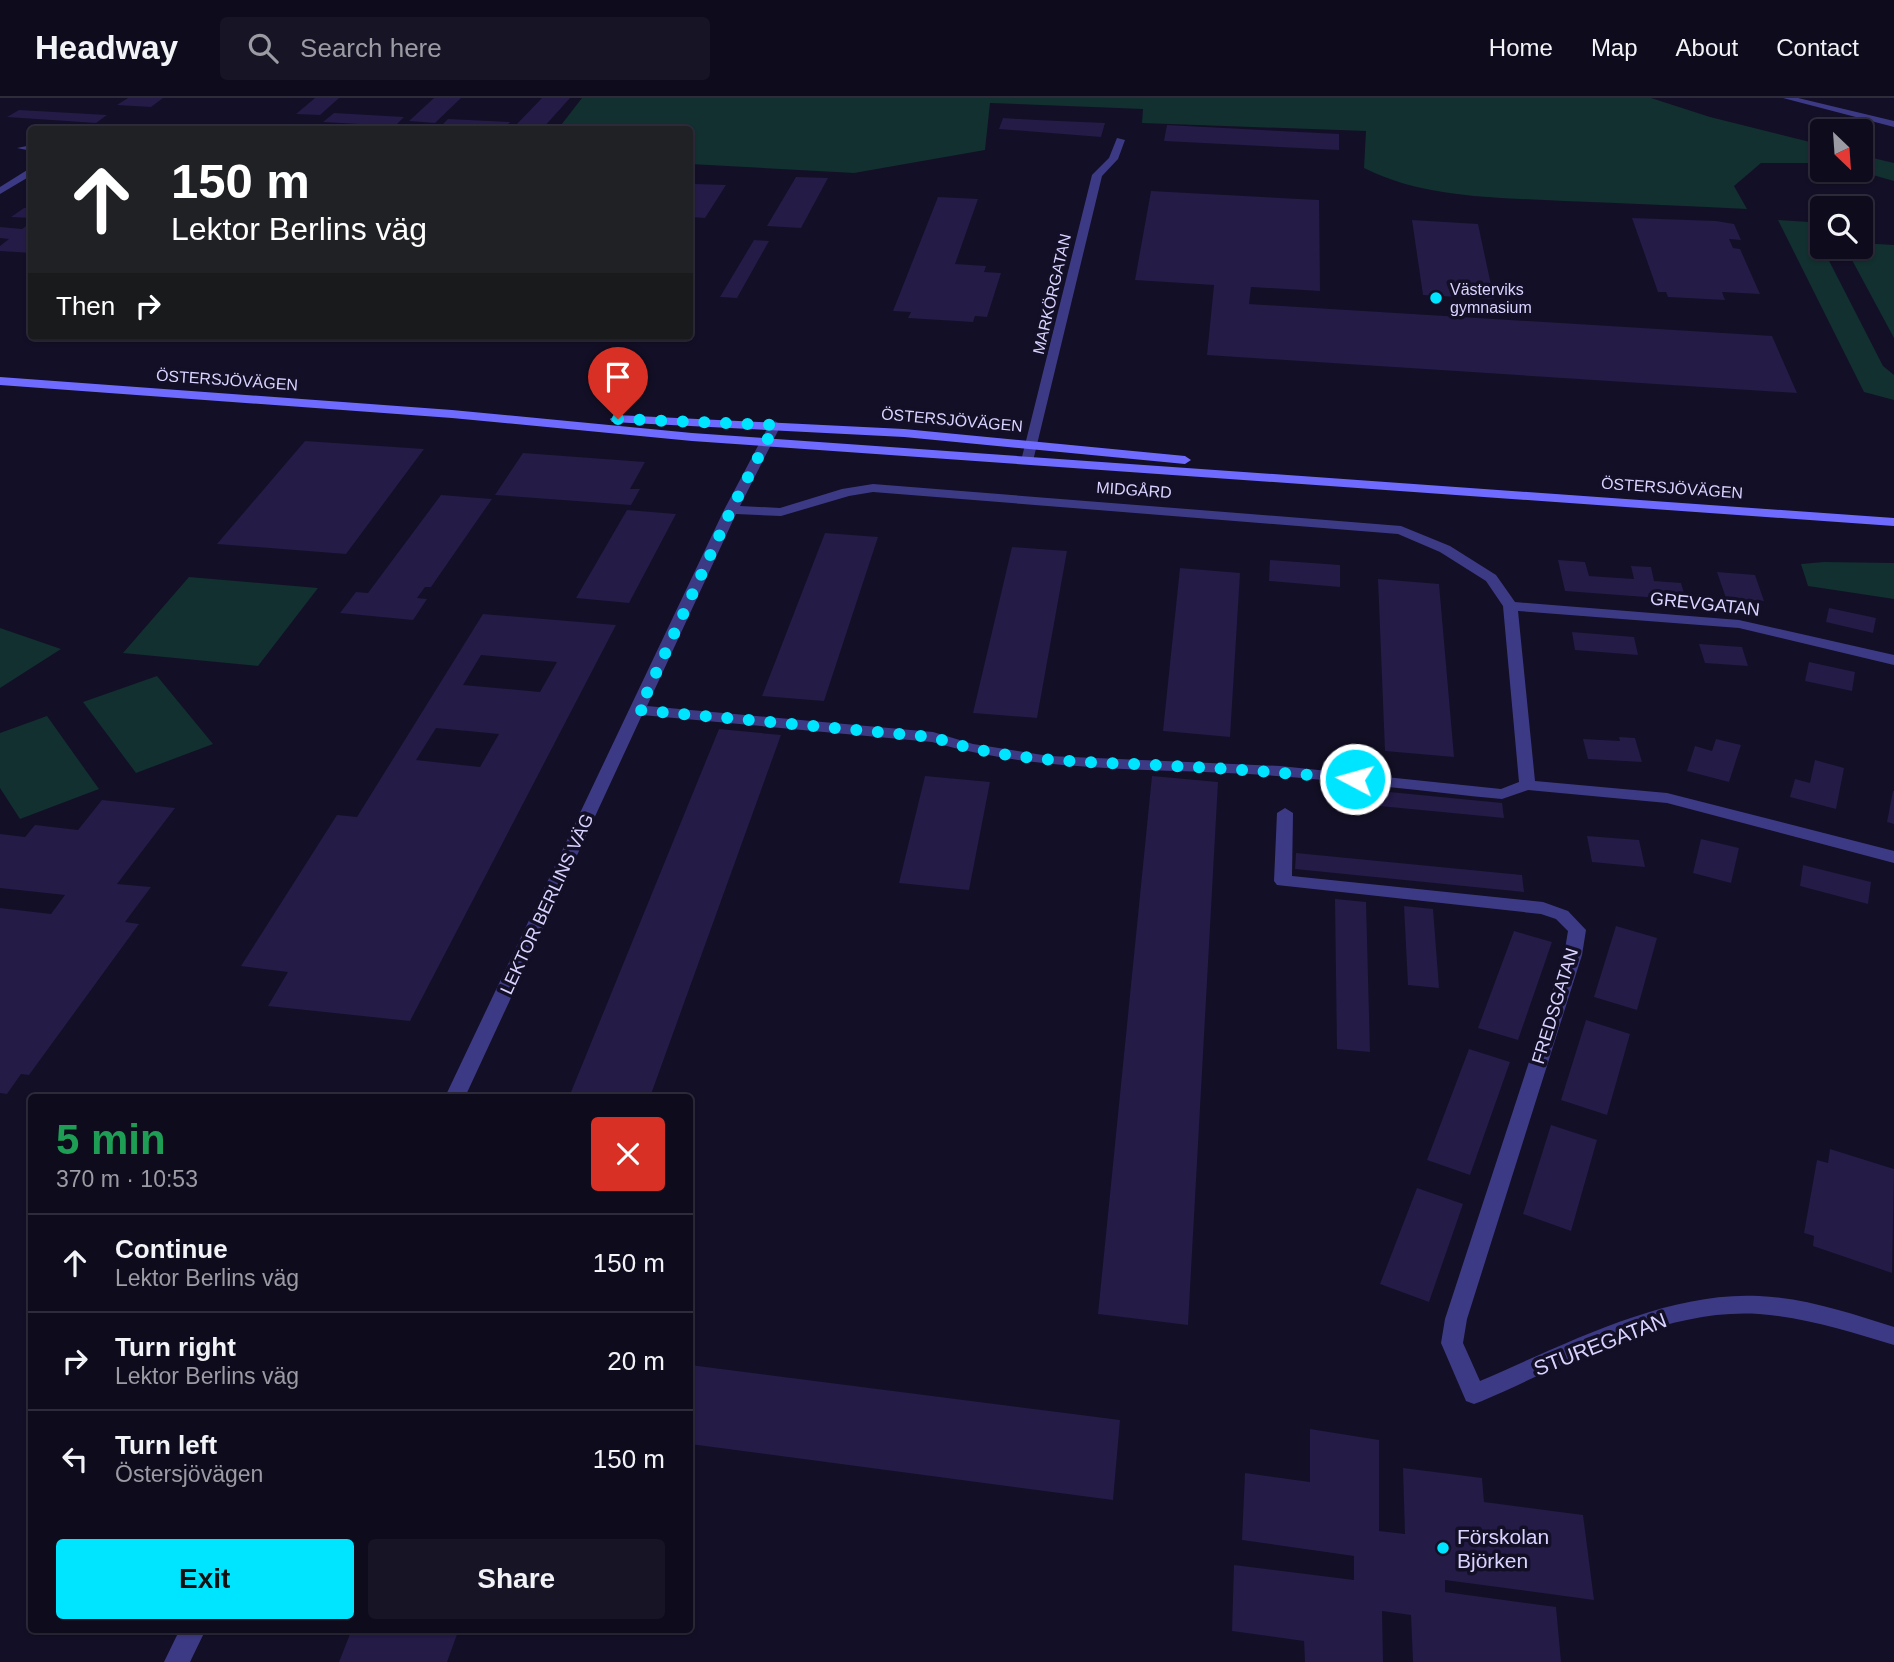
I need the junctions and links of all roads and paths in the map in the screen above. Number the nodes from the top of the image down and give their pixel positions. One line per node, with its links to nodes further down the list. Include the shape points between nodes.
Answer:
1 (1787, 98): 2 (street)
2 (1894, 124)
3 (1120, 140): 10 (street, MARKÖRGATAN, via 1113,159 1097,176)
4 (28, 173): 5 (street)
5 (0, 191)
6 (0, 381): 7 (main road, ÖSTERSJÖVÄGEN)
7 (452, 414): 8 (main road, ÖSTERSJÖVÄGEN); 9 (main road, ÖSTERSJÖVÄGEN)
8 (775, 425): 9 (street, LEKTOR BERLINS VÄG); 10 (main road, ÖSTERSJÖVÄGEN)
9 (767, 442): 11 (main road, ÖSTERSJÖVÄGEN); 13 (street, LEKTOR BERLINS VÄG)
10 (1032, 444): 11 (street, MARKÖRGATAN); 12 (main road, ÖSTERSJÖVÄGEN)
11 (1027, 461): 12 (main road, ÖSTERSJÖVÄGEN)
12 (1448, 489): 14 (main road, ÖSTERSJÖVÄGEN)
13 (731, 510): 15 (street, MIDGÅRD, via 782,512 873,488 1401,530 1445,549 1491,578); 17 (street, LEKTOR BERLINS VÄG)
14 (1894, 522)
15 (1510, 606): 16 (street, GREVGATAN, via 1739,624); 18 (street)
16 (1894, 660)
17 (639, 710): 18 (street, via 933,737 968,750 1045,760 1250,769 1502,794); 21 (street, LEKTOR BERLINS VÄG)
18 (1527, 785): 20 (street, via 1667,798)
19 (1285, 813): 23 (street, FREDSGATAN, via 1283,881 1543,908 1562,915 1577,930 1573,955 1456,1318 1452,1343)
20 (1894, 857)
21 (456, 1094)
22 (1894, 1336): 23 (street, STUREGATAN, via 1814,1314 1756,1305 1705,1310 1657,1320)
23 (1474, 1394)
24 (191, 1633): 25 (street)
25 (177, 1662)

